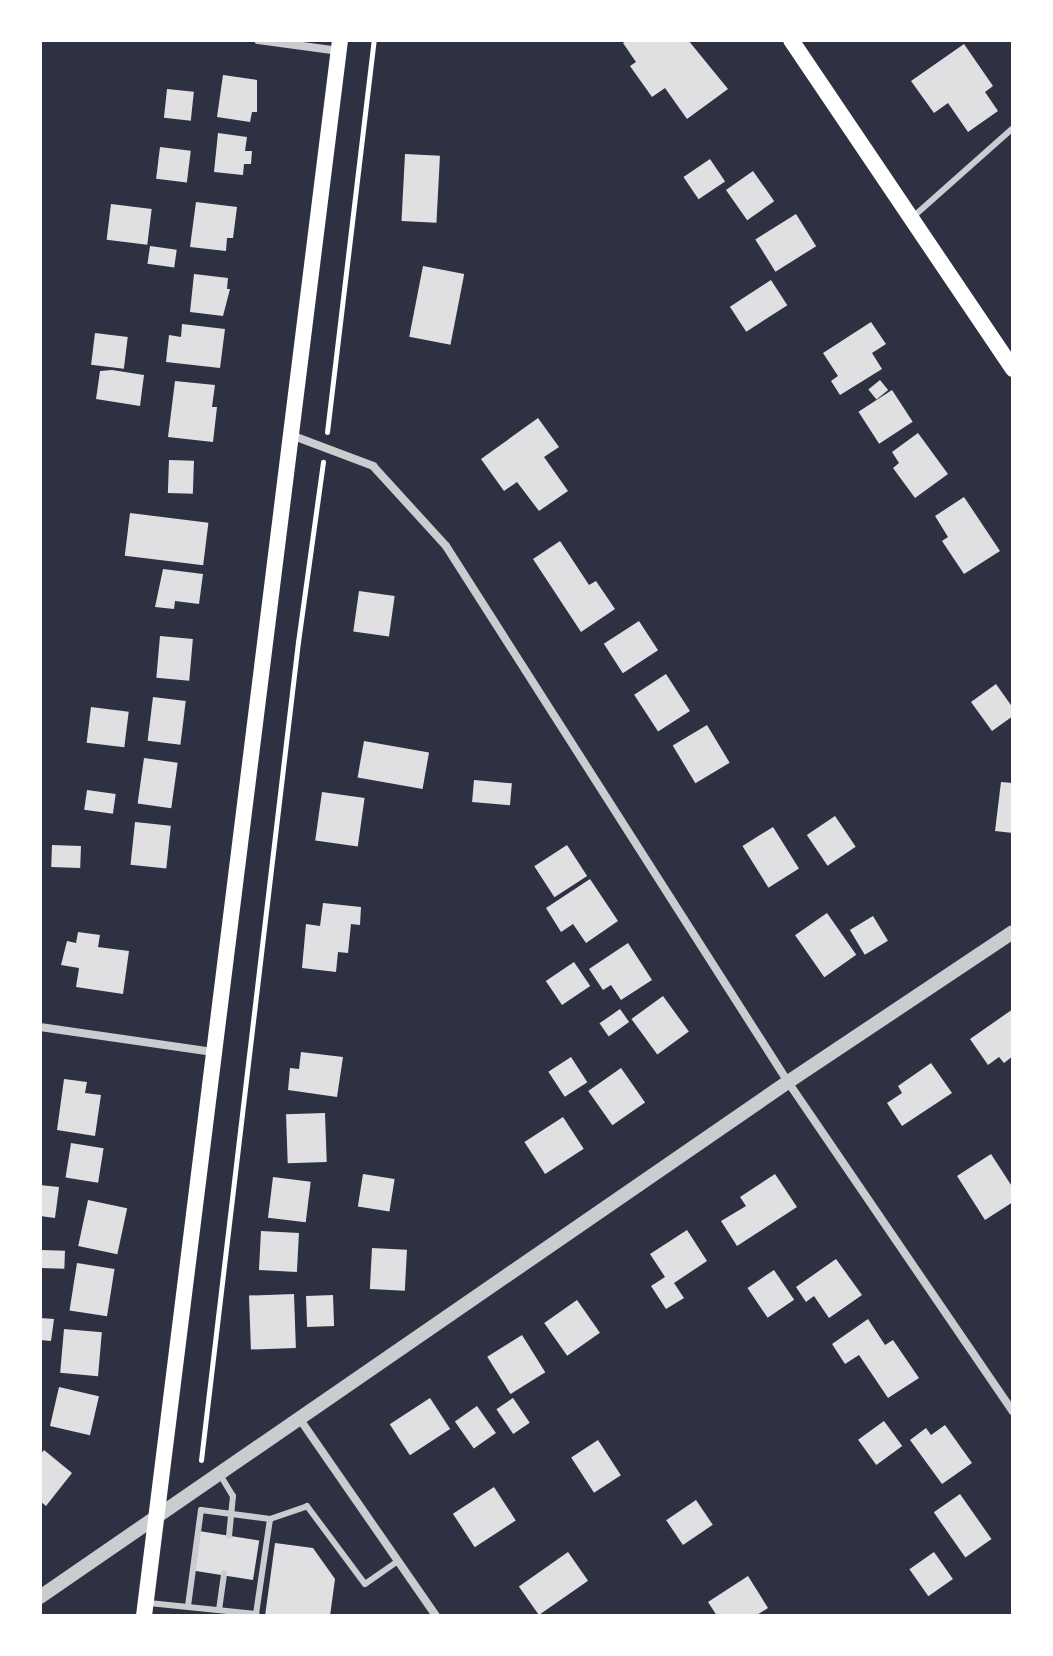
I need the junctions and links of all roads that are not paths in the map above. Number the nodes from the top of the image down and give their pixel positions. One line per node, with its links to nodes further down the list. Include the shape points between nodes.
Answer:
1 (258, 40): 3 (street)
2 (791, 40): 5 (main road)
3 (340, 45): 7 (main road)
4 (1013, 128): 5 (lane)
5 (911, 218): 6 (main road)
6 (1013, 369)
7 (291, 435): 10 (main road); 11 (street, via 373,466 446,546)
8 (1013, 932): 11 (street)
9 (40, 1027): 10 (street)
10 (214, 1052): 16 (main road)
11 (788, 1082): 12 (street); 13 (street)
12 (1013, 1412)
13 (299, 1417): 14 (street); 19 (street)
14 (219, 1473): 15 (lane, via 233,1496); 16 (street)
15 (232, 1514): 17 (lane); 18 (lane); 22 (lane, via 201,1510)
16 (155, 1518): 21 (street); 23 (main road)
17 (270, 1519): 19 (lane, via 307,1506 365,1584); 24 (lane, via 256,1614)
18 (229, 1536)
19 (399, 1560): 25 (street)
20 (224, 1573): 24 (lane)
21 (40, 1597)
22 (188, 1606): 23 (lane); 24 (lane)
23 (144, 1609)
24 (219, 1610)
25 (436, 1616)

